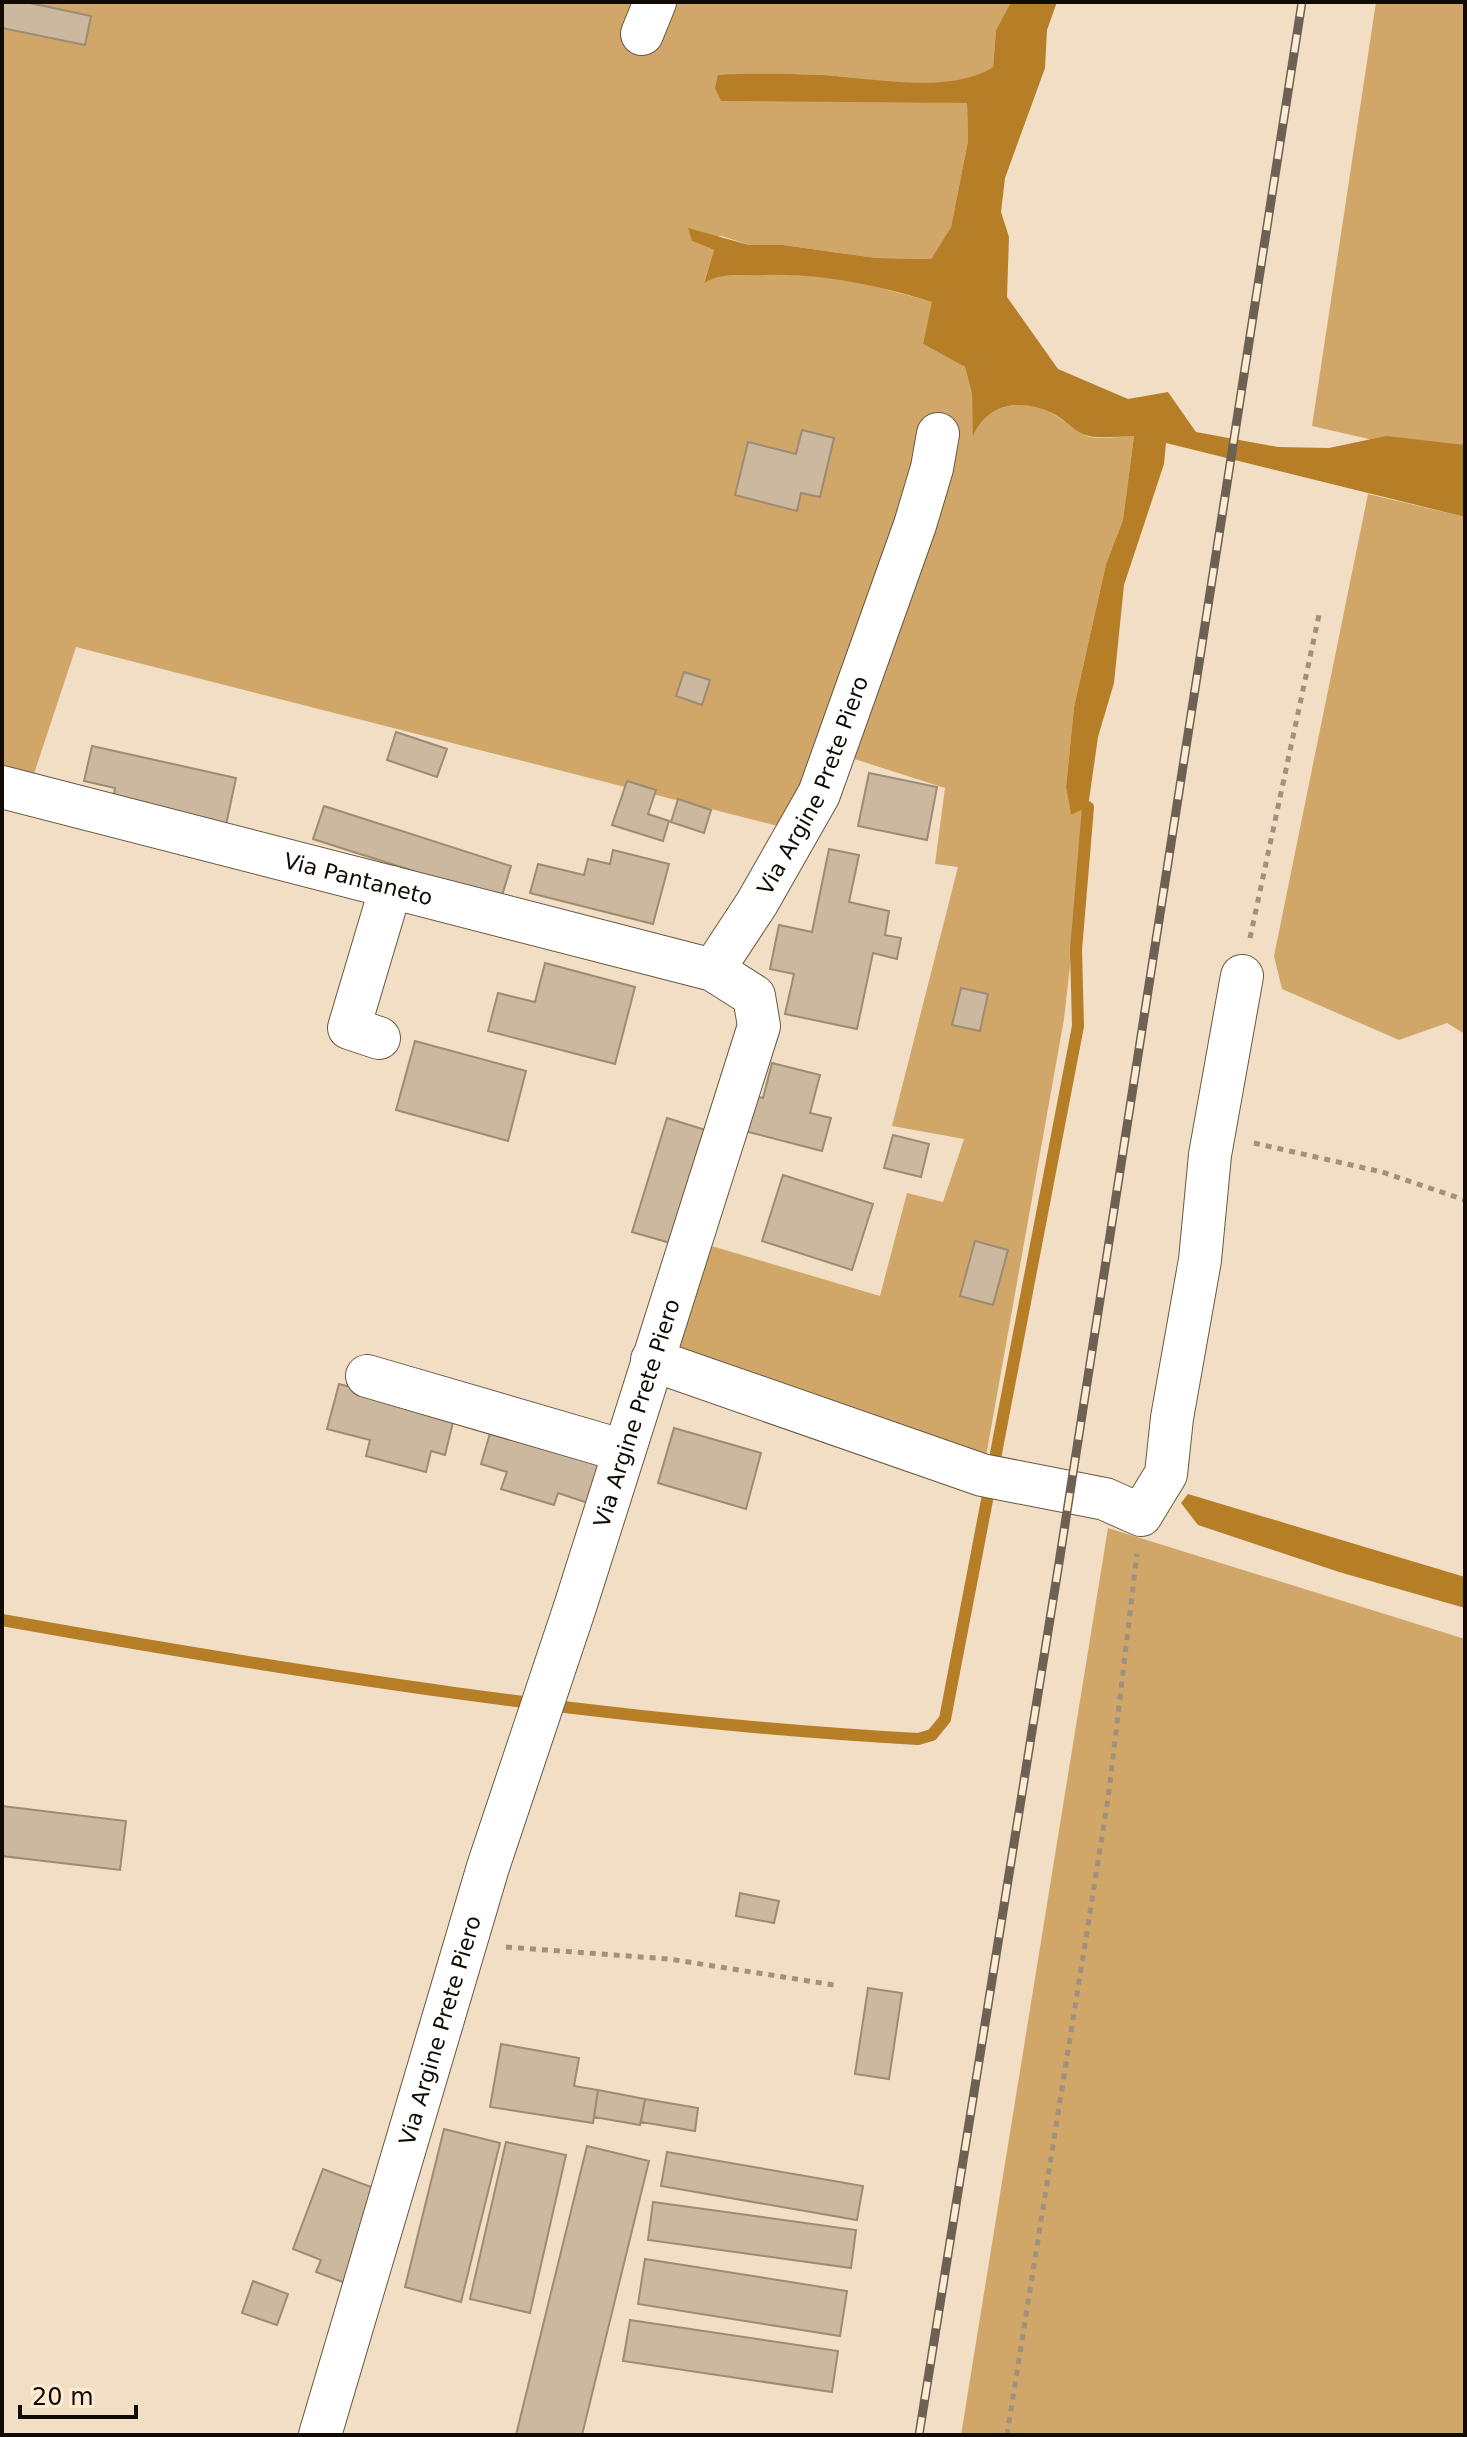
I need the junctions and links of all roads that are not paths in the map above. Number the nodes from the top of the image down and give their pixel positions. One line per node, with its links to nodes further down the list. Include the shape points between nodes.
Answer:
1 (938, 434): 4 (street, Via Argine Prete Piero, via 915,525 819,794)
2 (2, 787): 3 (street, Via Pantaneto)
3 (391, 887): 4 (street, Via Pantaneto); 6 (street, via 349,1028)
4 (713, 970): 7 (street, Via Argine Prete Piero, via 754,996 759,1026)
5 (1242, 976): 7 (street, via 1166,1474 1141,1515 1105,1499 996,1478)
6 (379, 1038)
7 (652, 1360): 9 (street, Via Argine Prete Piero)
8 (367, 1376): 9 (street)
9 (624, 1451): 10 (street, Via Argine Prete Piero, via 466,1941)
10 (320, 2435)

